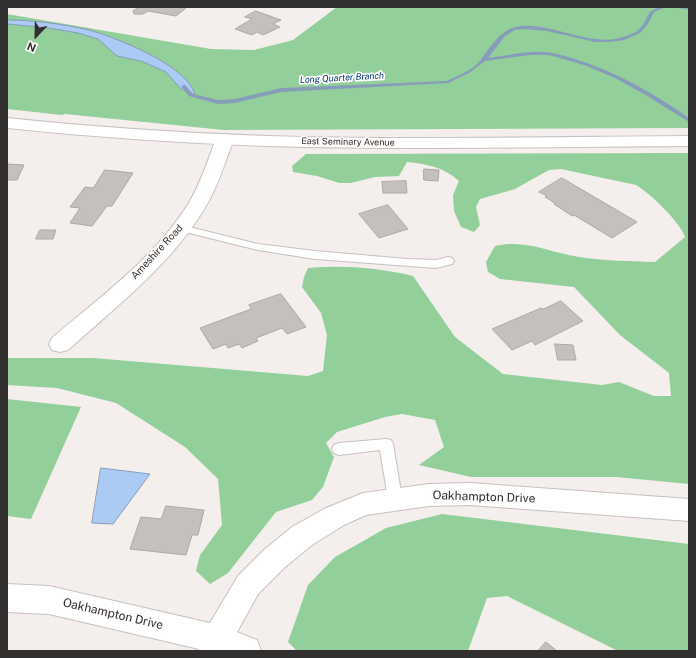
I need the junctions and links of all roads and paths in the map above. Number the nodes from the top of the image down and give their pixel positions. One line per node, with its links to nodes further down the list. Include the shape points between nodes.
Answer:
1 (7, 123): 2 (street, East Seminary Avenue)
2 (225, 139): 3 (street, East Seminary Avenue, via 393,142); 4 (street, Ameshire Road, via 204,192)
3 (689, 141)
4 (181, 228): 5 (lane, via 258,247 315,255 407,263 436,264); 6 (street, Ameshire Road, via 142,270)
5 (448, 261)
6 (60, 344)
7 (340, 449): 8 (lane, via 386,444)
8 (395, 498): 9 (street, Oakhampton Drive, via 470,494); 11 (street, Oakhampton Drive, via 363,504 302,536 274,559 248,586 232,611)
9 (689, 510)
10 (7, 598): 11 (street, Oakhampton Drive, via 49,600)
11 (216, 645): 12 (street, Oakhampton Drive)
12 (246, 651)

